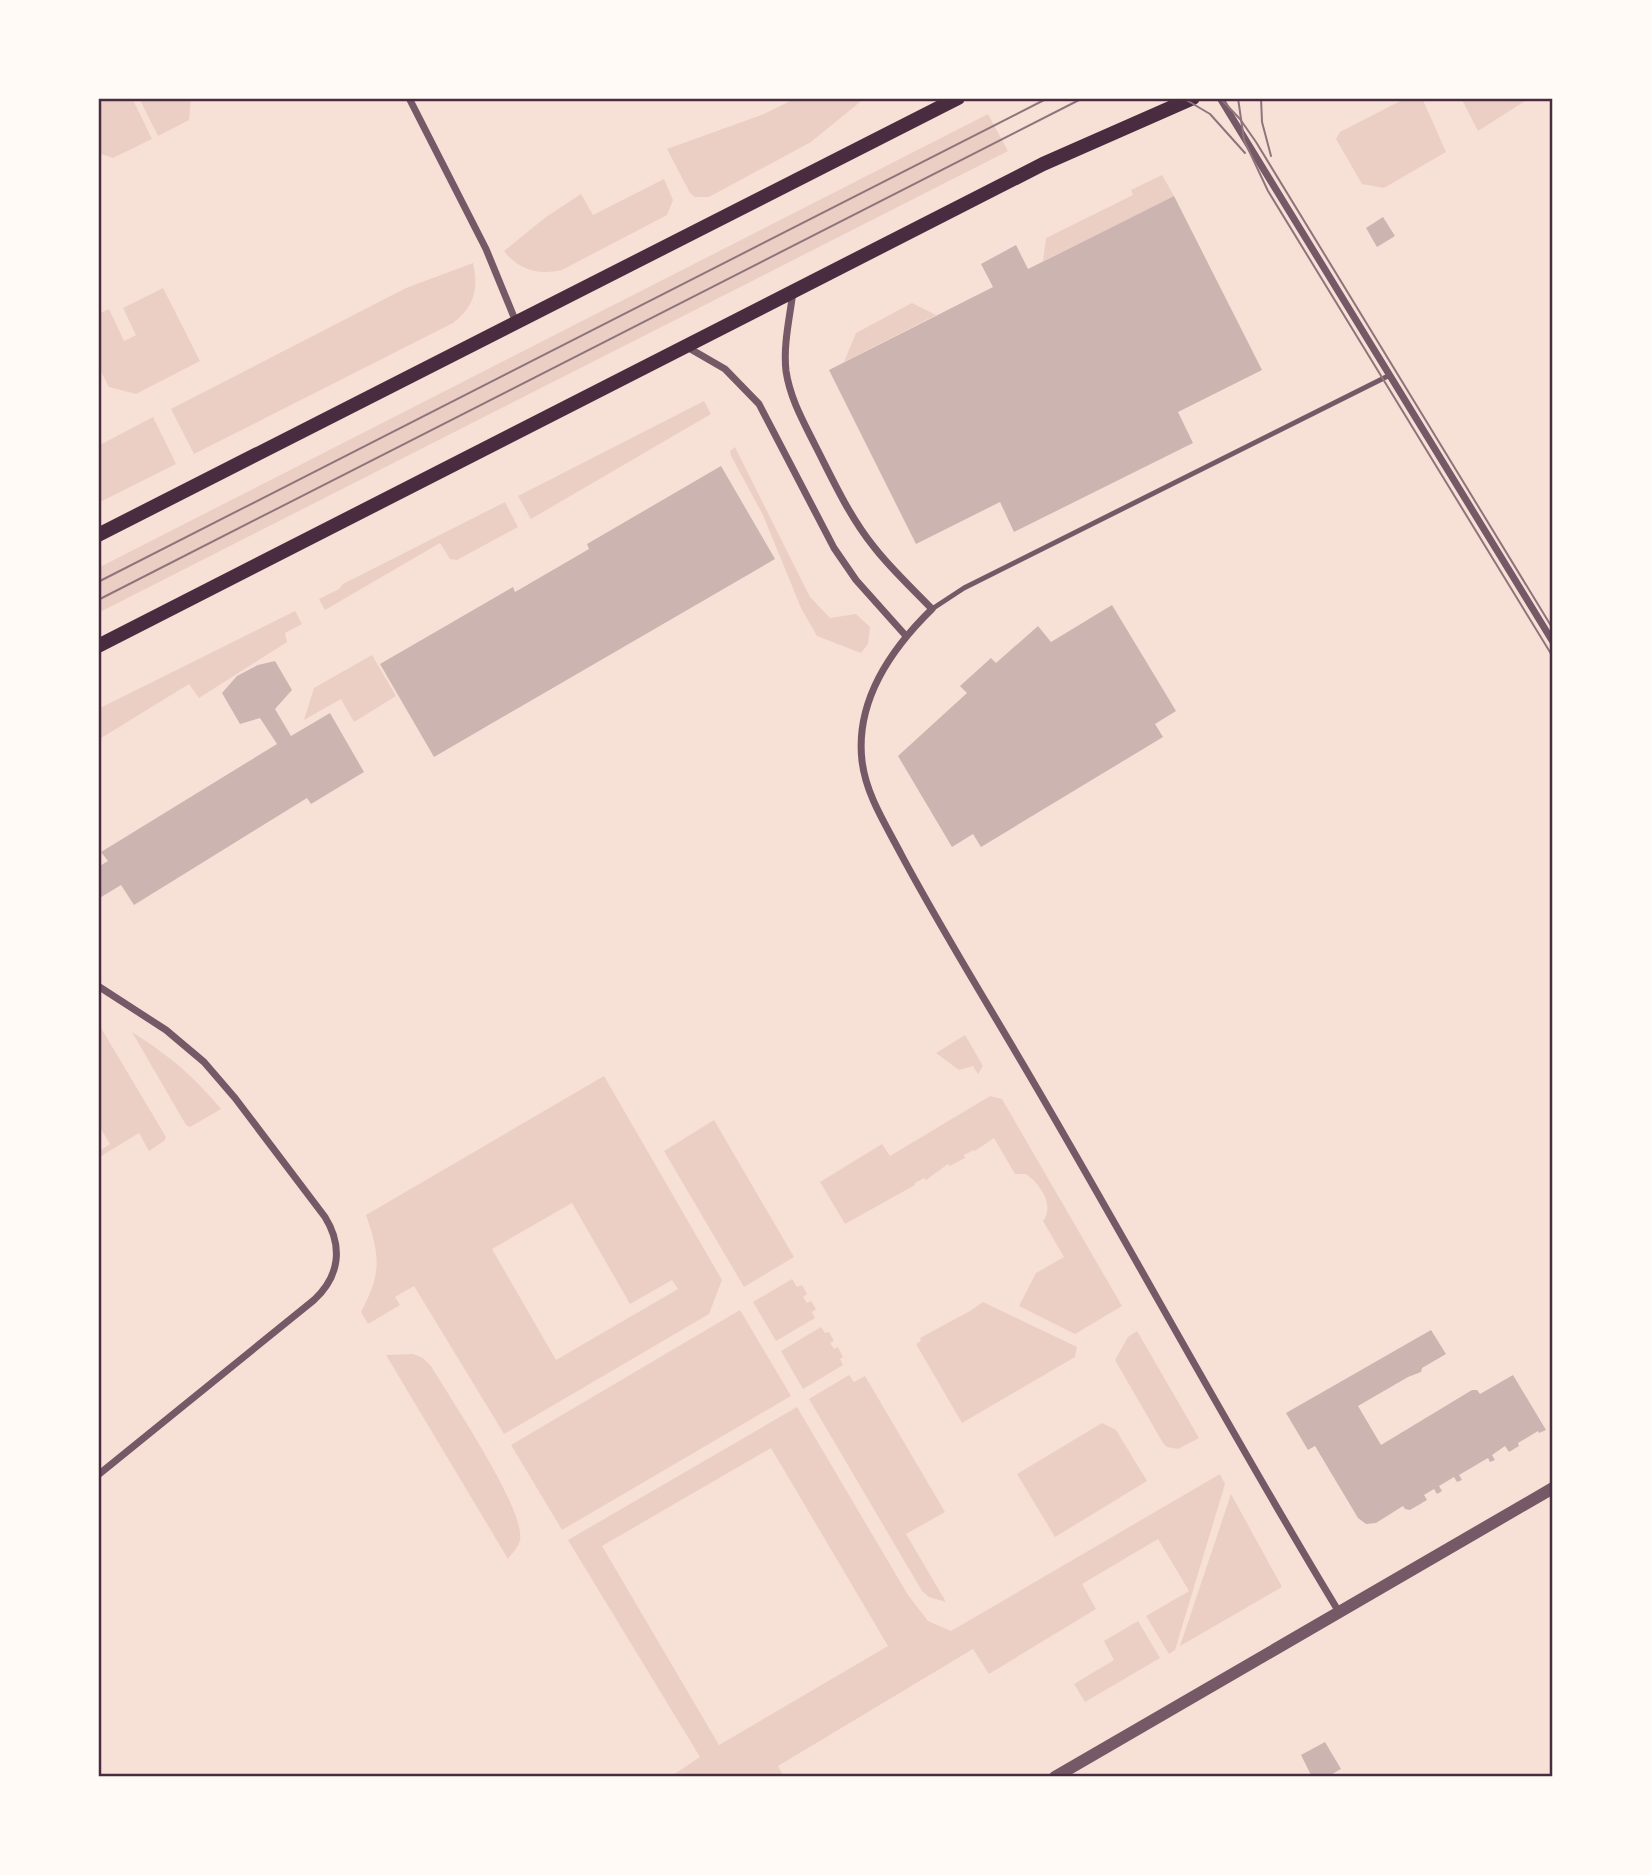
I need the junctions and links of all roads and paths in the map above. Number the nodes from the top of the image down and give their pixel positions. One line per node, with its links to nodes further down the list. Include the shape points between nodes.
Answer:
1 (409, 98): 6 (street, via 486,249)
2 (958, 98): 6 (main road)
3 (1193, 98): 5 (main road, via 1044,164)
4 (1220, 98): 8 (street)
5 (793, 290): 7 (main road); 10 (street, via 785,354 796,406 863,533)
6 (517, 322): 9 (main road)
7 (686, 347): 11 (street, via 736,378 759,404 834,548); 13 (main road)
8 (1390, 375): 10 (lane, via 964,588); 12 (street)
9 (98, 536)
10 (932, 609): 11 (street)
11 (906, 635): 17 (street, via 877,681 863,722 862,761 875,804)
12 (1553, 642)
13 (98, 646)
14 (98, 986): 15 (street, via 175,1037 221,1080 332,1228 336,1241 336,1267 314,1300)
15 (98, 1475)
16 (1553, 1488): 17 (street)
17 (1339, 1612): 18 (street)
18 (1055, 1777)

